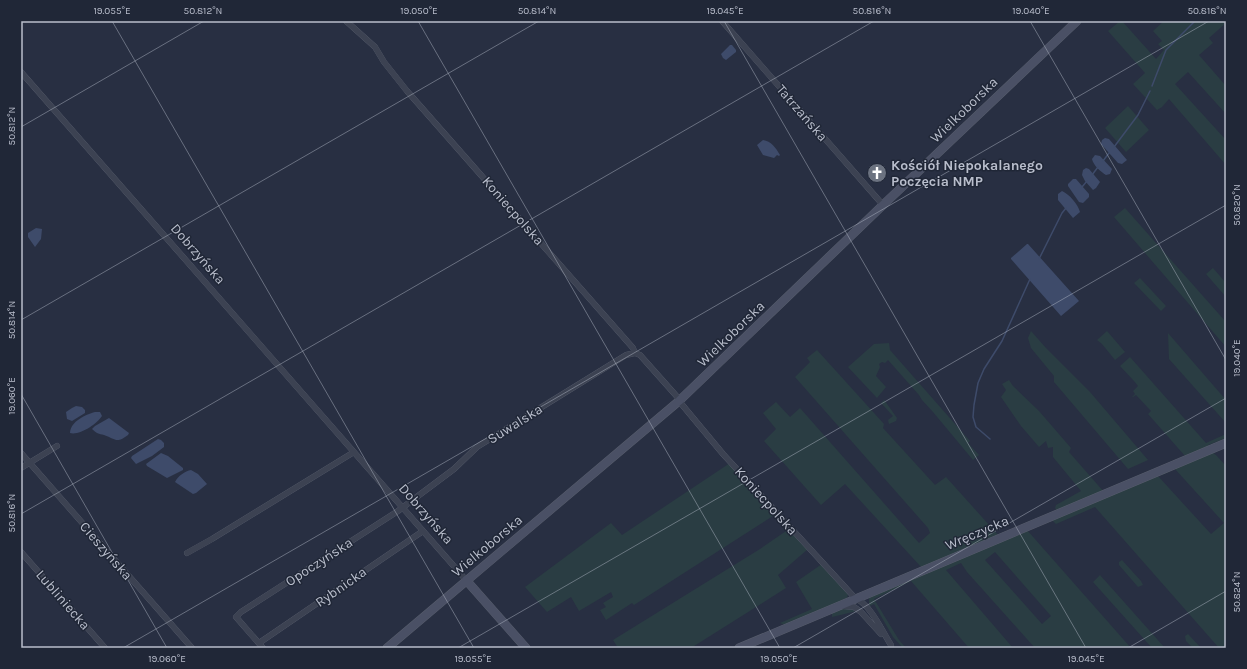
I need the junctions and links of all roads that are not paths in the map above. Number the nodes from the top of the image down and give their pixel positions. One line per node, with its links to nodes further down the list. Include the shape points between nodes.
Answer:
1 (346, 21): 6 (street, Koniecpolska, via 374,47 407,91 577,283)
2 (722, 21): 5 (street, Tatrzańska)
3 (1077, 21): 5 (street, Wielkoborska)
4 (21, 72): 10 (street, Dobrzyńska)
5 (883, 204): 7 (street, Wielkoborska)
6 (635, 353): 7 (street, Koniecpolska, via 640,355); 14 (street, Suwalska, via 626,355 477,447 454,469)
7 (680, 400): 18 (street, Wielkoborska); 20 (street, Koniecpolska, via 724,454)
8 (1226, 443): 19 (street, Wręczycka)
9 (57, 446): 12 (street)
10 (354, 452): 14 (street, Dobrzyńska); 17 (street)
11 (21, 453): 12 (street, Cieszyńska)
12 (29, 463): 13 (street); 27 (street, Cieszyńska)
13 (21, 468)
14 (402, 507): 15 (street, Dobrzyńska); 24 (street, Opoczyńska, via 236,617)
15 (423, 531): 18 (street, Dobrzyńska); 24 (street, Rybnicka)
16 (21, 552): 26 (street, Lubliniecka)
17 (187, 552)
18 (466, 580): 29 (street, Wielkoborska); 30 (street, Dobrzyńska)
19 (874, 591): 20 (street, Wręczycka); 22 (street, via 868,596)
20 (856, 598): 21 (street, Wręczycka); 22 (street); 23 (street)
21 (837, 606): 23 (street, via 851,606); 31 (street, Wręczycka)
22 (869, 608): 25 (street)
23 (861, 612): 25 (street)
24 (258, 643): 28 (street)
25 (892, 646)
26 (105, 648)
27 (192, 648)
28 (263, 648)
29 (387, 648)
30 (526, 648)
31 (738, 648)

